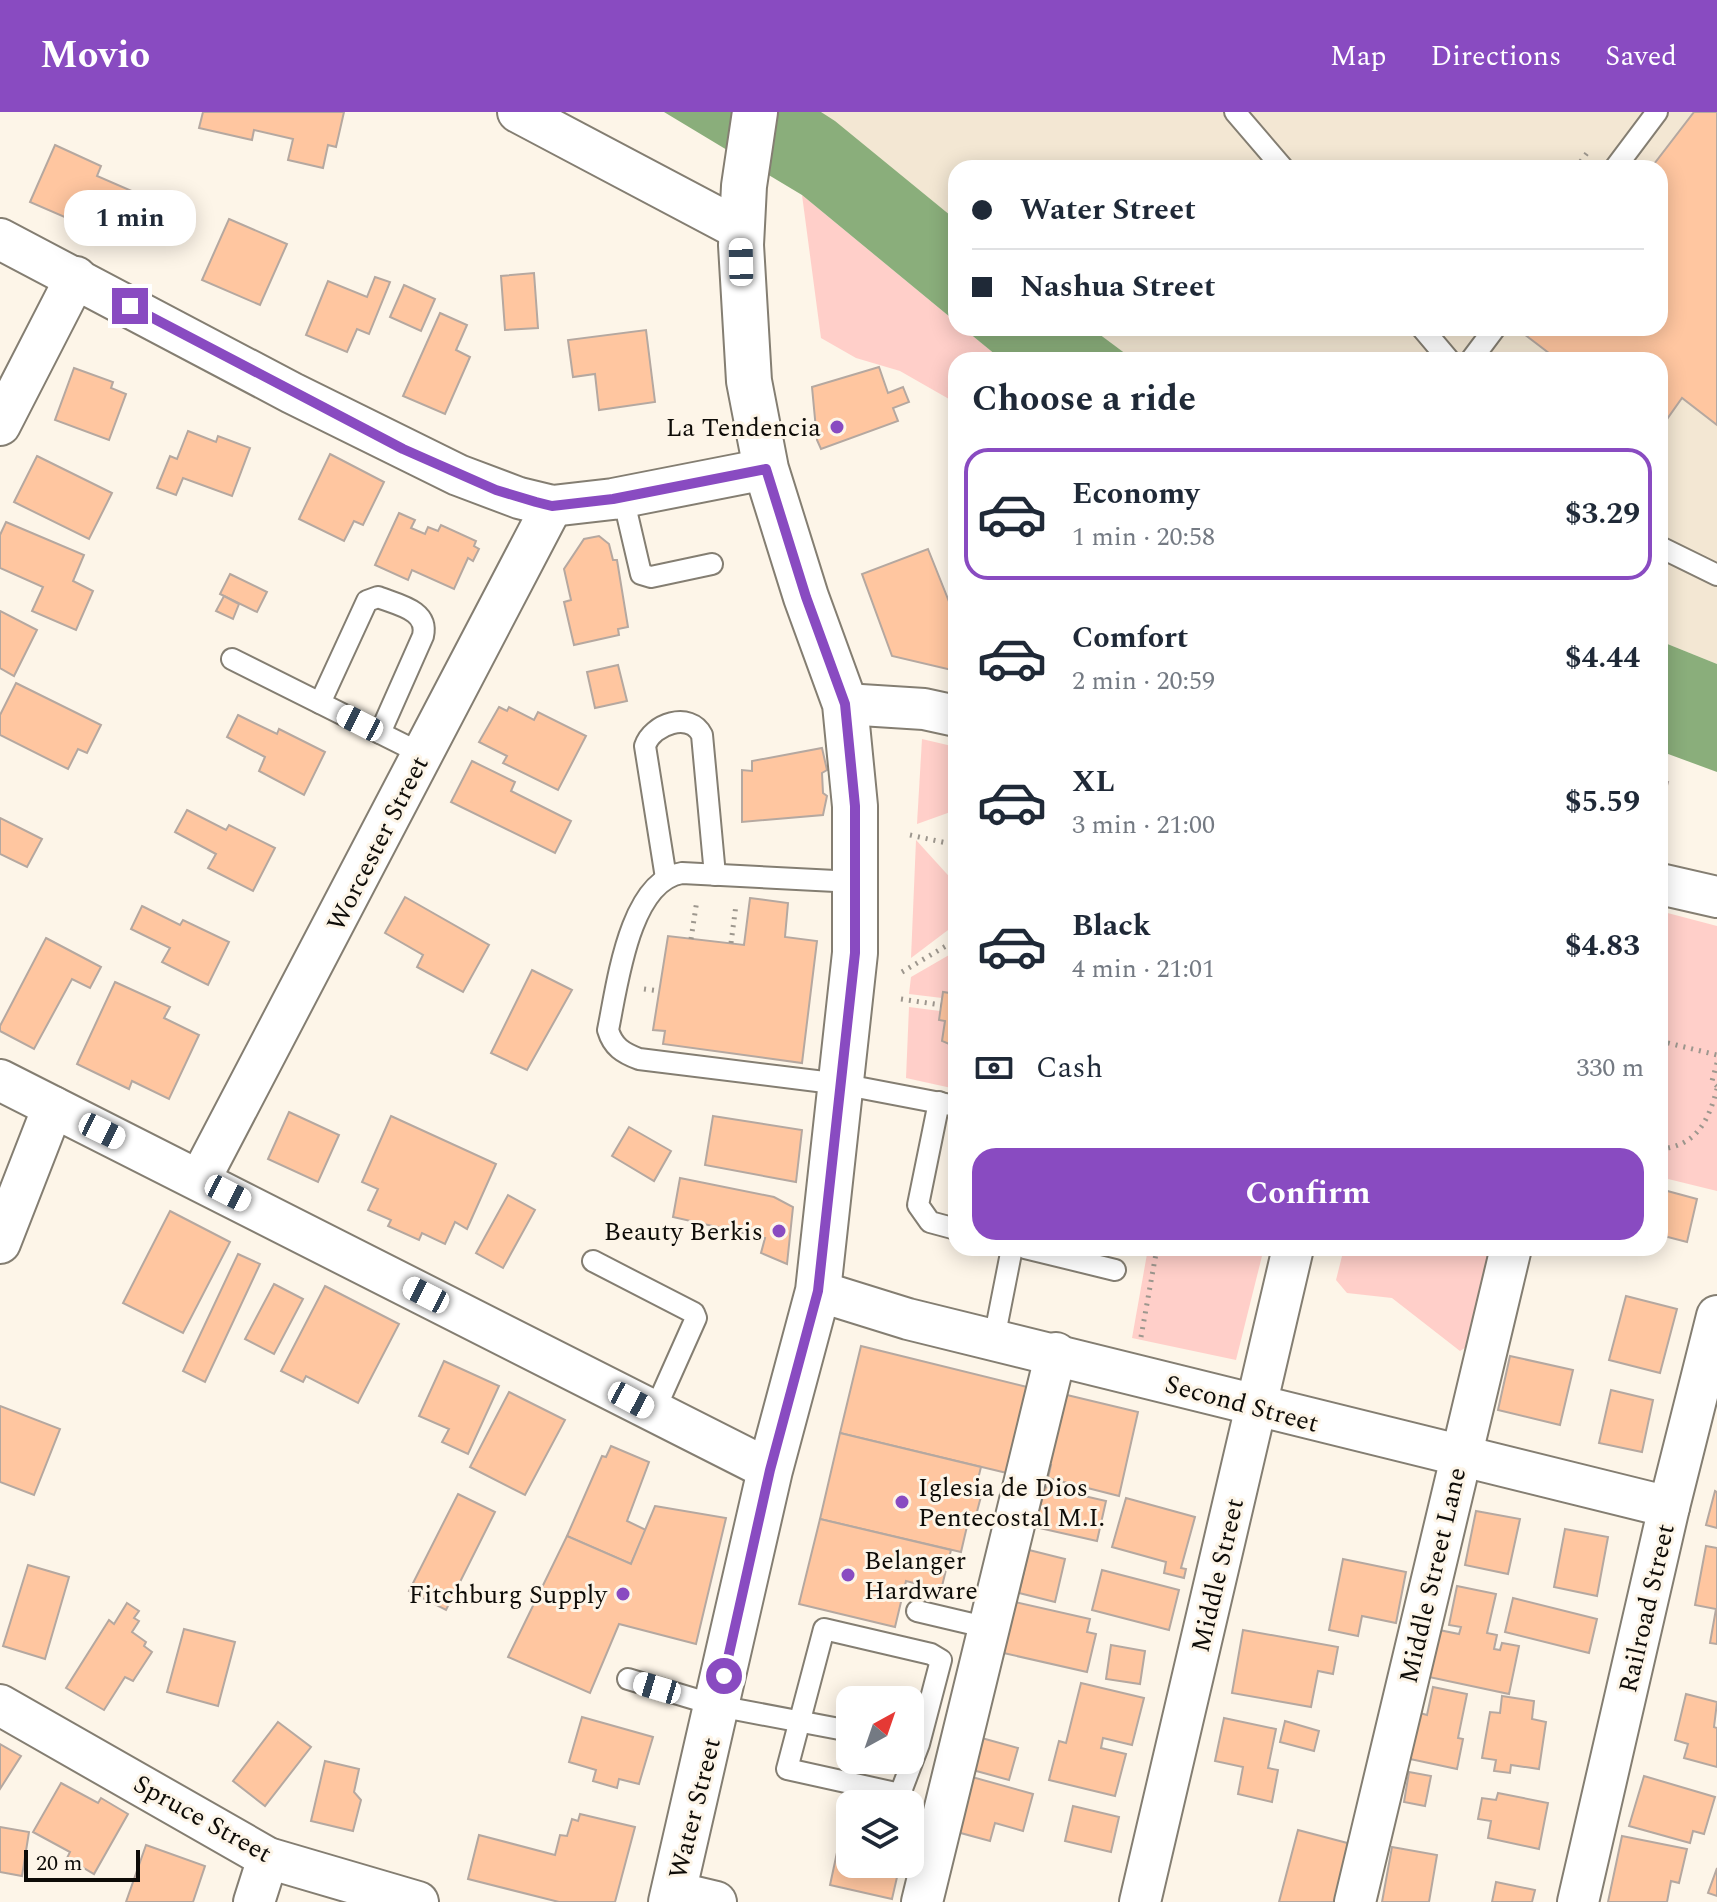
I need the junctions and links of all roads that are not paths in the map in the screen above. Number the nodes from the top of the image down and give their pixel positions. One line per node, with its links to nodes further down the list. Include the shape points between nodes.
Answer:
1 (518, 112): 7 (street)
2 (755, 112): 7 (highway, Water Street)
3 (1235, 112): 5 (lane)
4 (1657, 112): 6 (lane)
5 (1276, 160)
6 (1621, 160)
7 (741, 230): 13 (highway, Water Street, via 749,381)
8 (0, 239): 9 (street)
9 (76, 277): 12 (street); 15 (street, via 403,449 496,490)
10 (1429, 336): 11 (lane)
11 (1442, 352)
12 (0, 425)
13 (766, 469): 14 (street); 21 (highway, Water Street)
14 (623, 497): 15 (street); 17 (lane, via 641,574 651,577)
15 (552, 506): 24 (street, Worcester Street)
16 (1668, 551): 18 (lane)
17 (712, 564)
18 (1717, 575)
19 (232, 659): 20 (lane)
20 (320, 703): 23 (lane); 23 (lane, via 367,601 378,597 418,613 423,636)
21 (845, 704): 22 (street); 27 (highway, Water Street, via 855,806)
22 (948, 714)
23 (380, 733): 24 (lane)
24 (422, 754): 34 (street, Worcester Street)
25 (715, 875): 26 (lane, via 682,873); 26 (lane, via 702,735 686,723 660,726 645,746); 27 (lane)
26 (666, 878): 31 (lane, via 627,940 608,1030 616,1046 639,1059)
27 (855, 882): 31 (highway, Water Street, via 855,953)
28 (1668, 886): 29 (street)
29 (1717, 897)
30 (0, 1080): 33 (street)
31 (841, 1084): 32 (lane); 43 (highway, Water Street)
32 (948, 1104): 35 (lane, via 918,1205 930,1222)
33 (53, 1107): 34 (street); 36 (street)
34 (200, 1179): 48 (street)
35 (948, 1227)
36 (0, 1243)
37 (1010, 1256): 45 (lane)
38 (1058, 1256): 42 (lane)
39 (1291, 1256): 47 (street, Middle Street)
40 (1509, 1256): 49 (street, Middle Street Lane)
41 (593, 1261): 48 (lane, via 694,1313)
42 (1115, 1270)
43 (818, 1291): 45 (street, Second Street); 50 (highway, Water Street)
44 (1717, 1316): 51 (street, Railroad Street)
45 (994, 1339): 46 (street, Second Street)
46 (1056, 1353): 47 (street, Second Street); 53 (street)
47 (1254, 1407): 49 (street, Second Street); 69 (street, Middle Street)
48 (654, 1412): 50 (street)
49 (1460, 1457): 51 (street, Second Street); 70 (street, Middle Street Lane)
50 (770, 1470): 56 (highway, Water Street)
51 (1669, 1507): 71 (street, Railroad Street)
52 (917, 1611): 53 (lane)
53 (989, 1628): 61 (street)
54 (628, 1679): 56 (lane)
55 (0, 1705): 63 (street, Spruce Street)
56 (718, 1706): 58 (lane); 64 (highway, Water Street)
57 (924, 1714): 58 (lane, via 941,1660 828,1629 820,1634)
58 (798, 1721): 59 (lane); 62 (lane, via 789,1771 895,1796 904,1789)
59 (836, 1728)
60 (924, 1745): 61 (lane)
61 (960, 1752): 68 (street)
62 (908, 1774)
63 (268, 1858): 65 (street); 66 (street, Spruce Street)
64 (672, 1897): 67 (street)
65 (254, 1902)
66 (418, 1902)
67 (716, 1902)
68 (922, 1902)
69 (1140, 1902)
70 (1355, 1902)
71 (1578, 1902)

